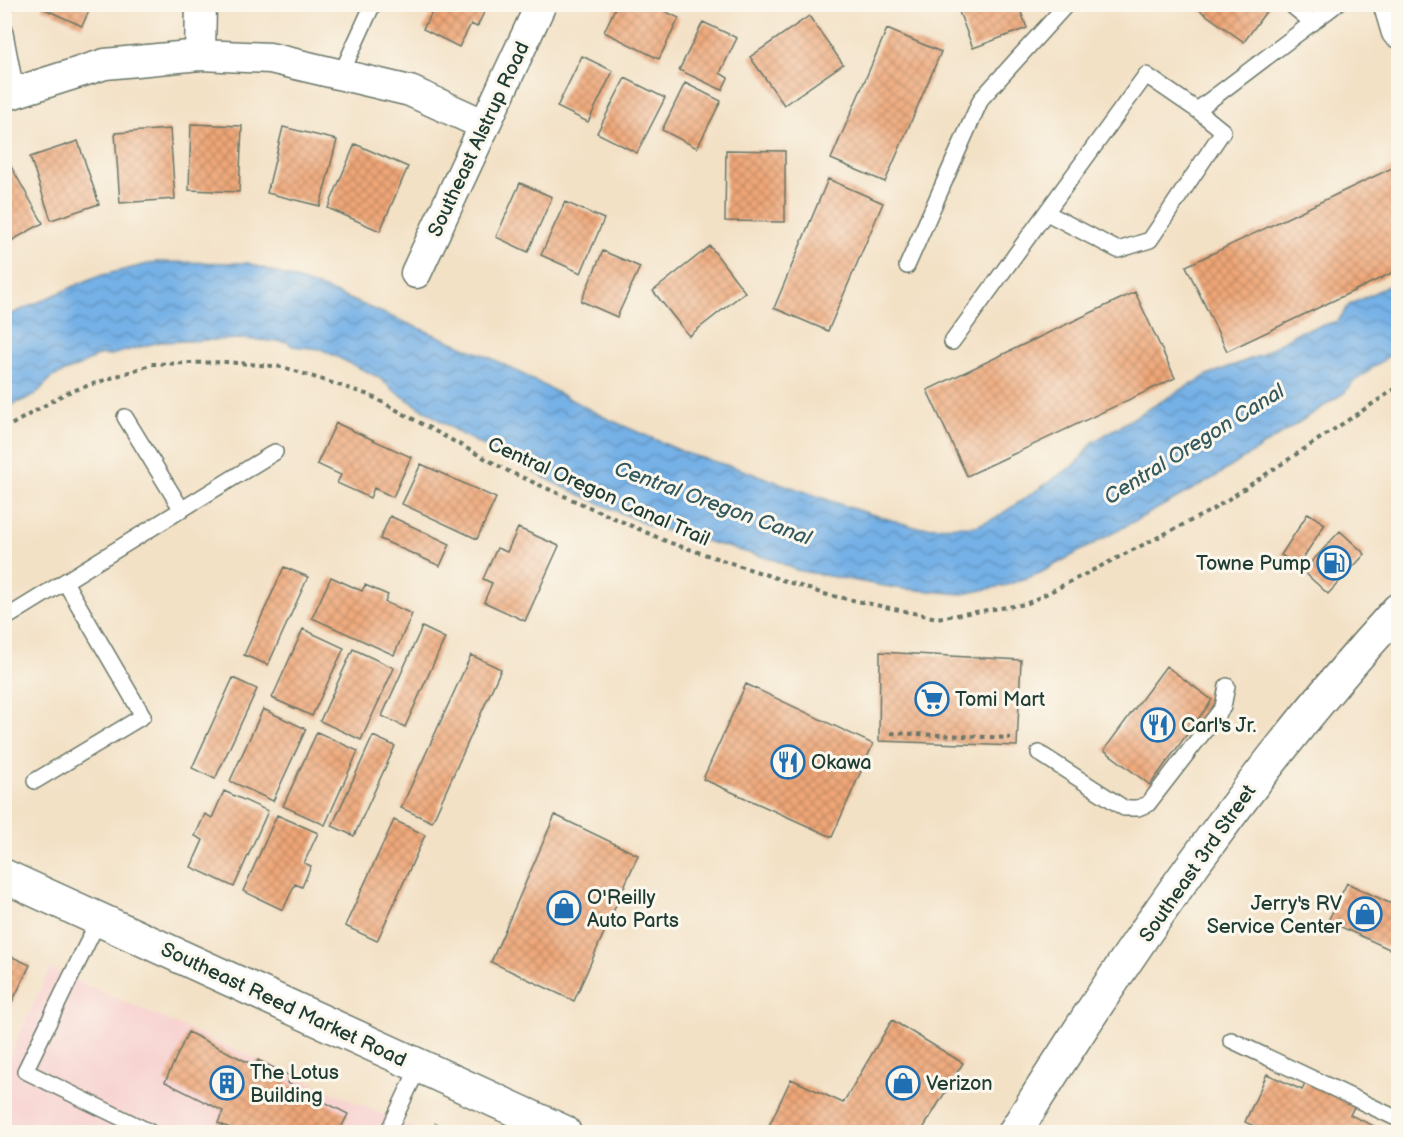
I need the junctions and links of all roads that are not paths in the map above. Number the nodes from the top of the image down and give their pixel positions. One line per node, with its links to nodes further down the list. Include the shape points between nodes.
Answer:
1 (201, 4): 11 (street)
2 (373, 4): 12 (lane)
3 (541, 4): 15 (street, Southeast Alstrup Road)
4 (1066, 4): 17 (lane, via 981,99)
5 (1290, 4): 8 (lane)
6 (1337, 4): 8 (lane)
7 (1390, 4): 10 (main road)
8 (1313, 23): 14 (lane)
9 (4, 28): 13 (lane)
10 (1398, 31)
11 (200, 55): 12 (street, via 270,58); 13 (street, via 105,64)
12 (341, 74): 15 (street, via 410,90)
13 (10, 94)
14 (1197, 110): 16 (lane, via 1146,75); 16 (lane, via 1223,131 1150,240 1118,250)
15 (485, 125): 18 (street, Southeast Alstrup Road)
16 (1047, 213): 19 (lane)
17 (907, 266)
18 (416, 273)
19 (952, 342)
20 (125, 417): 22 (lane)
21 (275, 452): 22 (lane)
22 (182, 510): 23 (lane)
23 (65, 582): 25 (lane); 28 (lane, via 143,716)
24 (1398, 610): 37 (main road, Southeast 3rd Street, via 1277,750 1167,904)
25 (4, 619)
26 (1227, 686): 27 (lane, via 1223,707 1148,804 1138,808 1124,808)
27 (1039, 753)
28 (35, 781)
29 (4, 876): 30 (main road, Southeast Reed Market Road)
30 (99, 919): 32 (main road, Southeast Reed Market Road); 34 (lane, via 25,1071)
31 (1231, 1040): 33 (lane)
32 (419, 1066): 35 (lane); 36 (main road, Southeast Reed Market Road)
33 (1398, 1119)
34 (150, 1132)
35 (388, 1132)
36 (564, 1132)
37 (1015, 1132)

